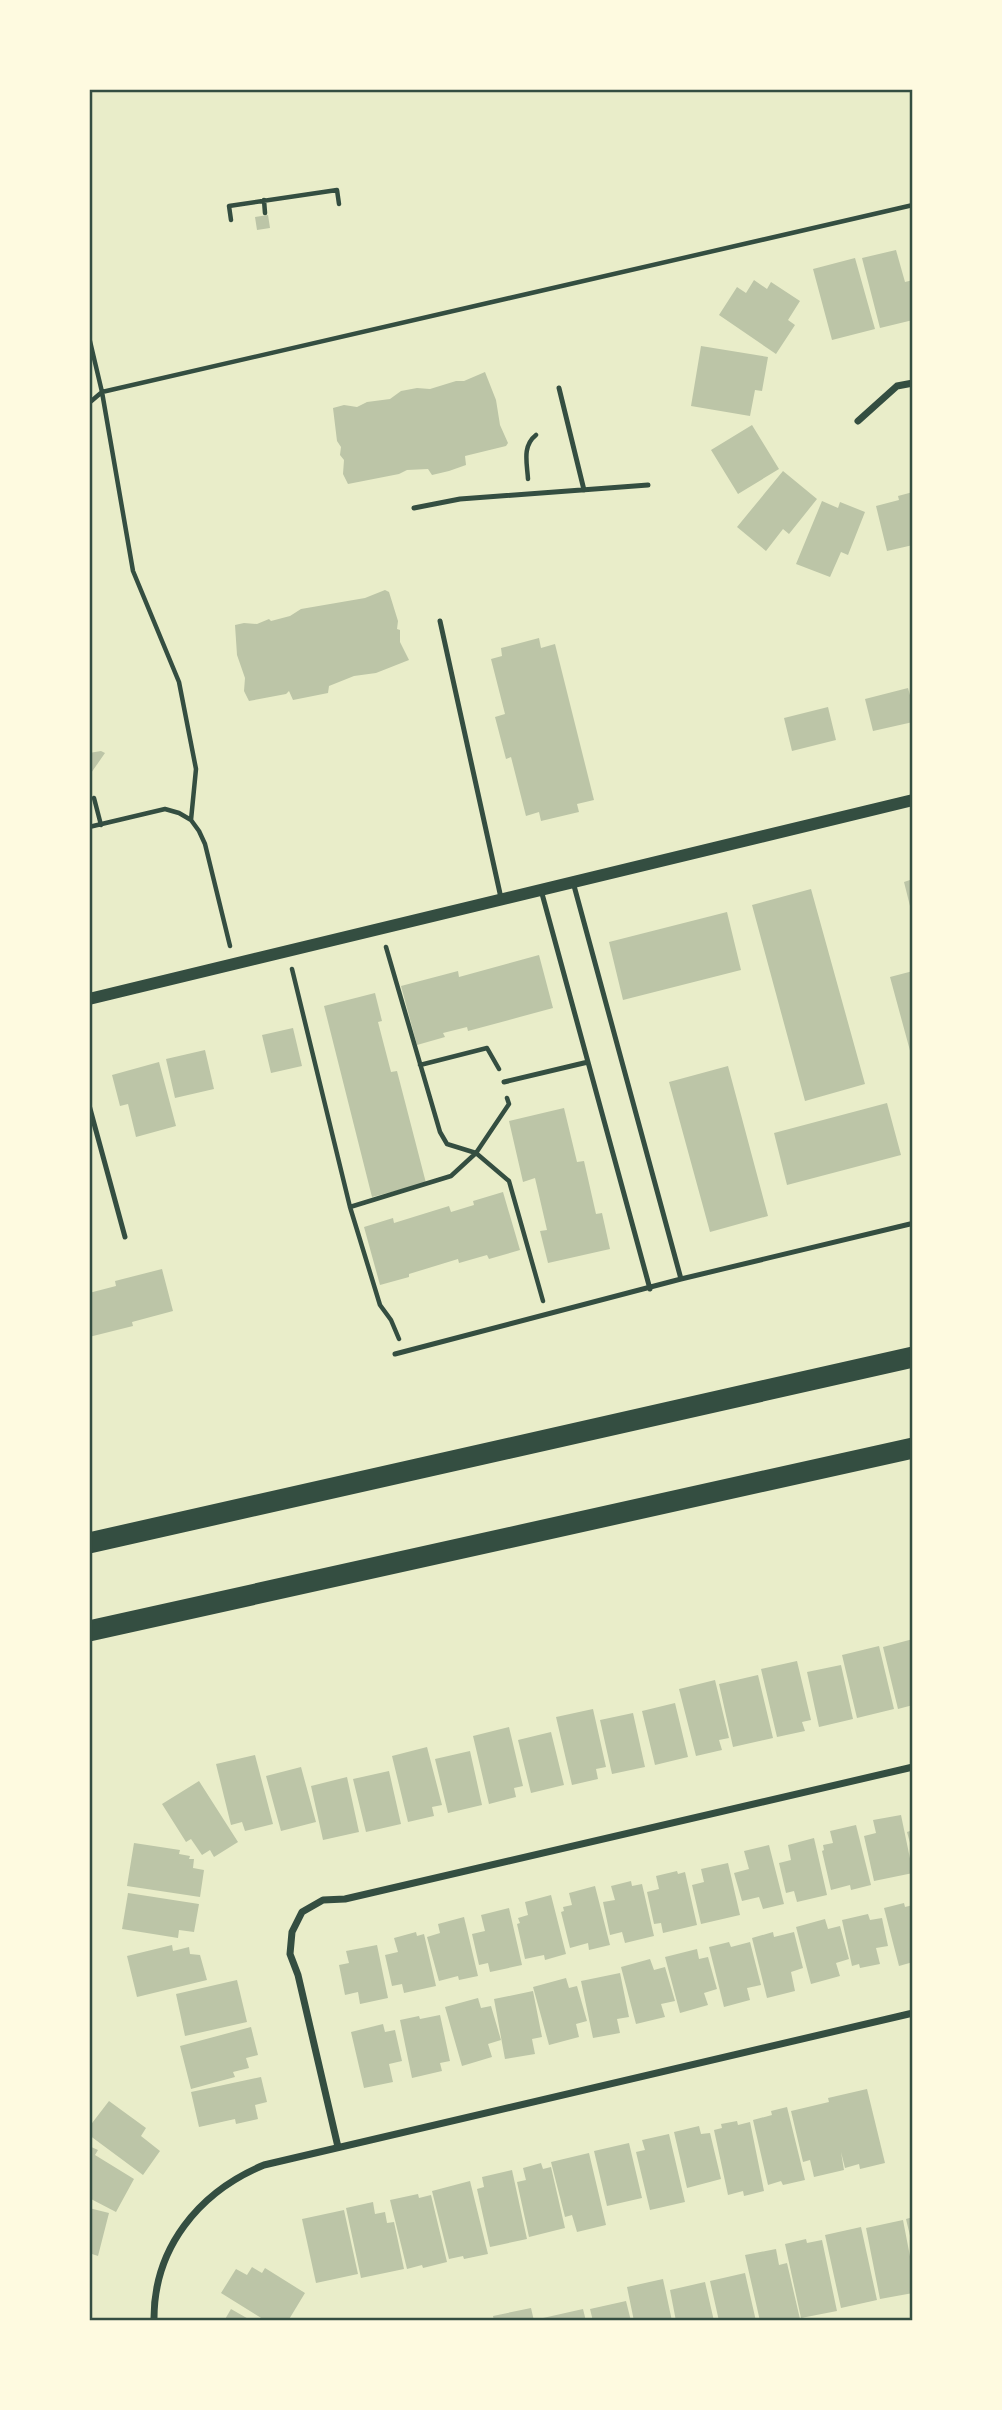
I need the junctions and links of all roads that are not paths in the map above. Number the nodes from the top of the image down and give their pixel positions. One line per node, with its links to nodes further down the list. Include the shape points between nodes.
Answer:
1 (913, 383): 3 (street, via 897,386)
2 (559, 388): 5 (lane)
3 (858, 421)
4 (648, 485): 5 (lane)
5 (584, 490): 6 (lane, via 460,499)
6 (414, 508)
7 (440, 621): 11 (lane)
8 (913, 800): 9 (street)
9 (573, 882): 10 (street); 18 (lane)
10 (541, 889): 11 (street); 13 (lane)
11 (502, 899): 12 (street)
12 (89, 999)
13 (588, 1062): 14 (lane); 19 (lane)
14 (504, 1082)
15 (89, 1105): 17 (lane)
16 (910, 1224): 18 (lane)
17 (125, 1237)
18 (681, 1279): 19 (lane)
19 (650, 1289): 20 (lane)
20 (395, 1354)
21 (913, 1357): 23 (highway)
22 (913, 1448): 24 (highway)
23 (89, 1544)
24 (89, 1631)
25 (913, 1767): 27 (street, via 345,1899 323,1900 302,1912 292,1932 290,1954)
26 (913, 2013): 27 (street)
27 (338, 2147): 28 (street, via 249,2171 203,2203 168,2253 156,2290)
28 (154, 2321)

